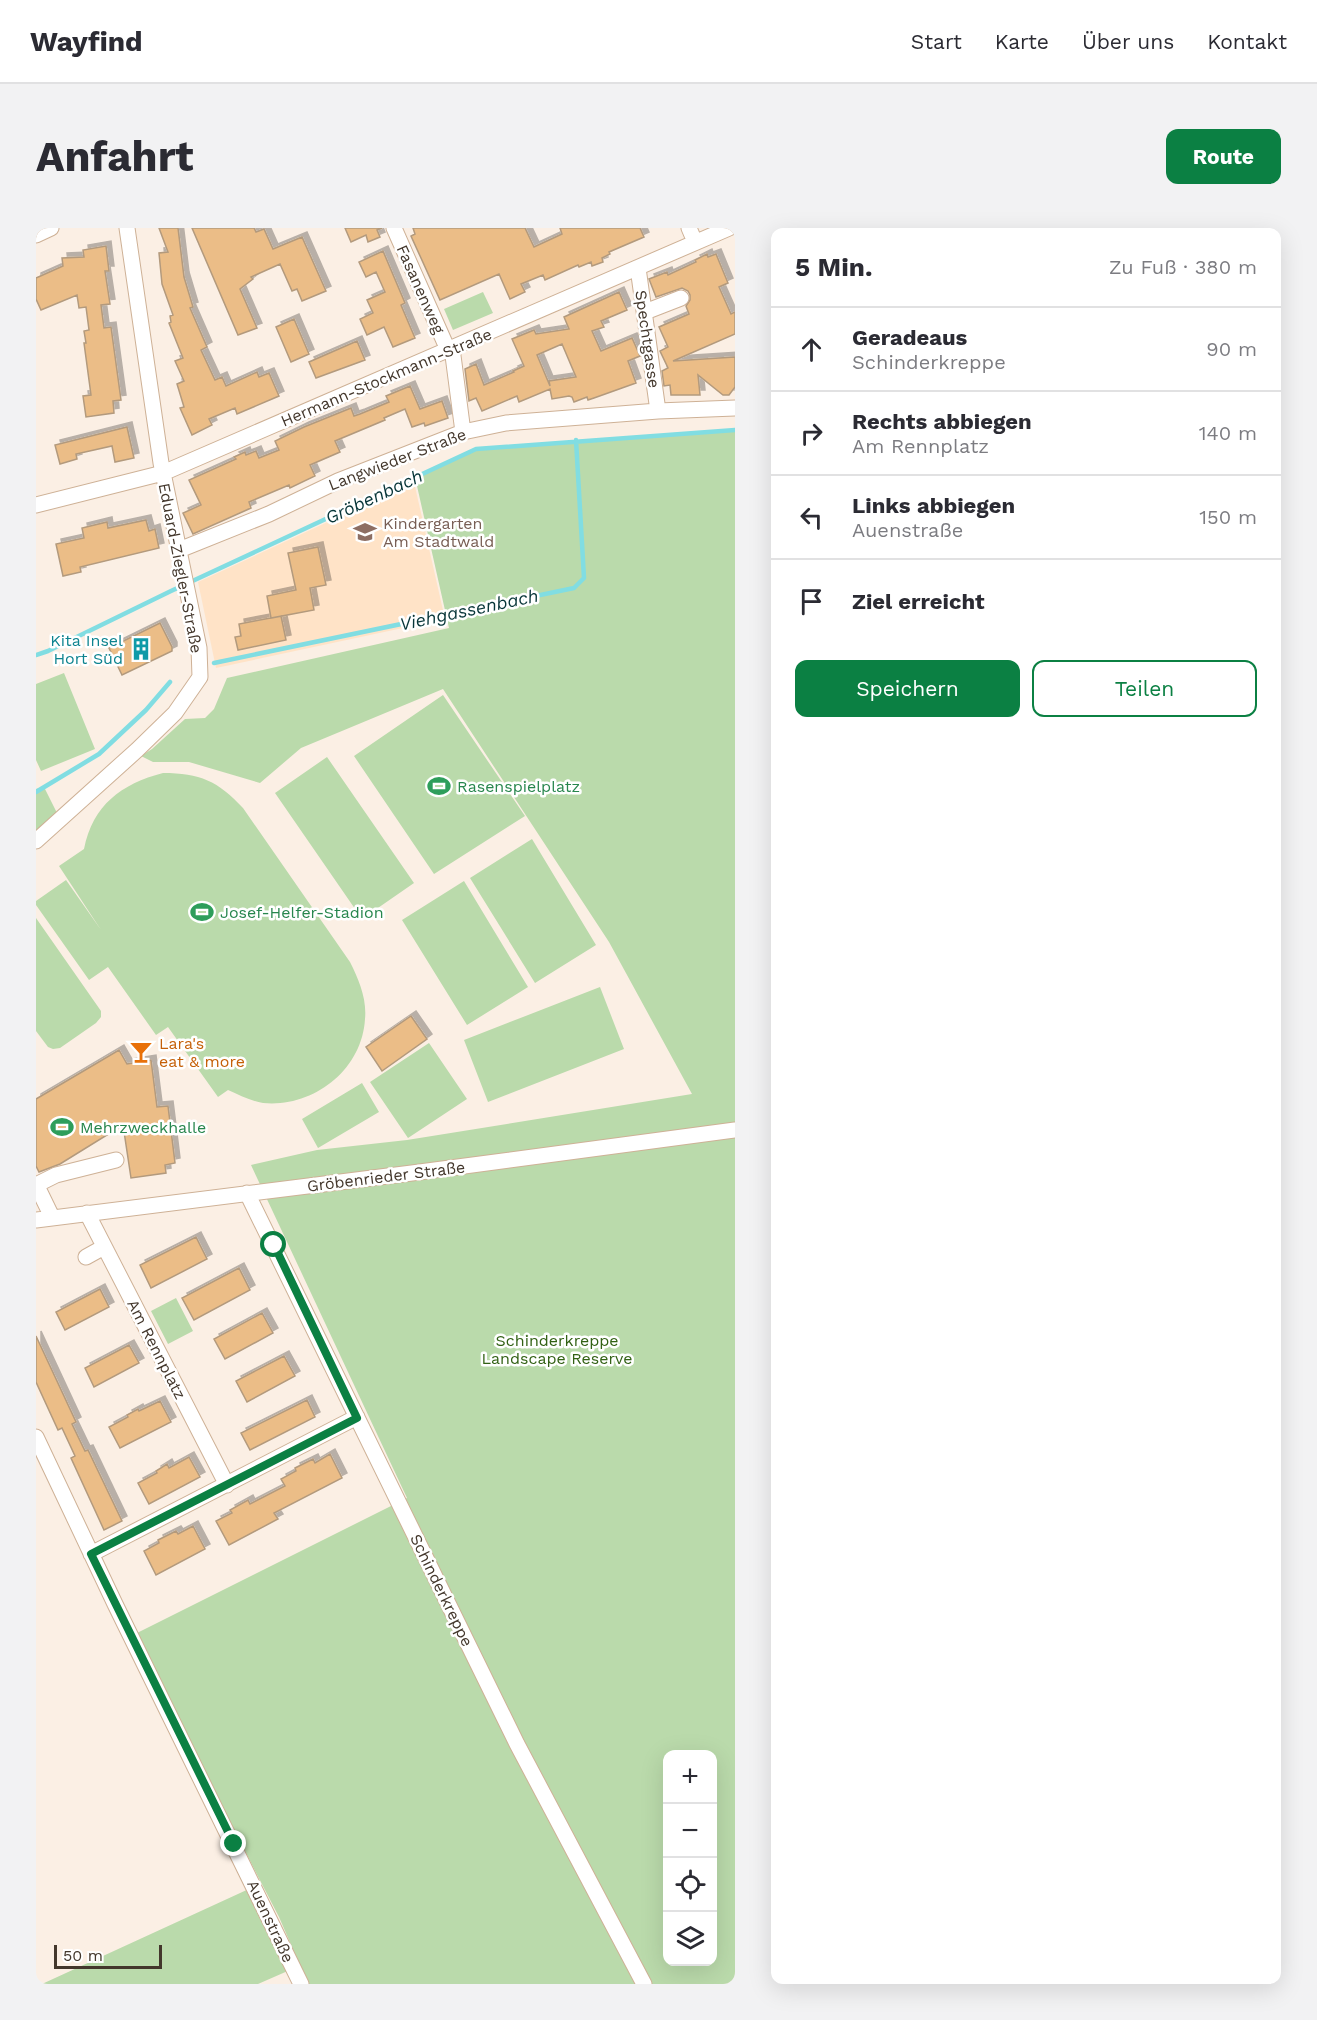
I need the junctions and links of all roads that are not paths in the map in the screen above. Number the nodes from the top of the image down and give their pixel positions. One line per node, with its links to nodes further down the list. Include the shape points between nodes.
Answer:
1 (51, 228): 5 (street)
2 (128, 228): 14 (street, Eduard-Ziegler-Straße)
3 (394, 228): 10 (street, Fasanenweg)
4 (729, 228): 6 (street, Hermann-Stockmann-Straße)
5 (36, 235)
6 (692, 235): 7 (street, Hermann-Stockmann-Straße)
7 (638, 268): 9 (street, Spechtgasse); 10 (street, Hermann-Stockmann-Straße)
8 (681, 298): 9 (street)
9 (645, 312): 12 (street, Spechtgasse)
10 (450, 349): 13 (street, Fasanenweg); 14 (street, Hermann-Stockmann-Straße)
11 (735, 408): 12 (street, Langwieder Straße)
12 (658, 411): 13 (street, Langwieder Straße, via 506,423)
13 (463, 432): 16 (street, Langwieder Straße, via 338,481)
14 (163, 473): 15 (street, Hermann-Stockmann-Straße); 16 (street, Eduard-Ziegler-Straße)
15 (36, 505)
16 (181, 558): 17 (street, Eduard-Ziegler-Straße, via 199,648 200,677 175,713)
17 (36, 841)
18 (735, 1130): 21 (street, Gröbenrieder Straße)
19 (116, 1160): 20 (street, via 56,1175)
20 (36, 1185): 23 (street)
21 (247, 1193): 22 (street, Gröbenrieder Straße); 27 (street, Schinderkreppe, via 278,1269)
22 (87, 1213): 23 (street, Gröbenrieder Straße); 25 (street, Am Rennplatz)
23 (52, 1218): 24 (street, Gröbenrieder Straße)
24 (36, 1220)
25 (110, 1250): 26 (street); 29 (street, Am Rennplatz)
26 (86, 1257)
27 (357, 1418): 29 (street); 32 (street, Schinderkreppe, via 367,1446 517,1744)
28 (36, 1437): 30 (street, Auenstraße)
29 (227, 1485): 30 (street)
30 (91, 1554): 31 (street, Auenstraße)
31 (301, 1984)
32 (644, 1984)

